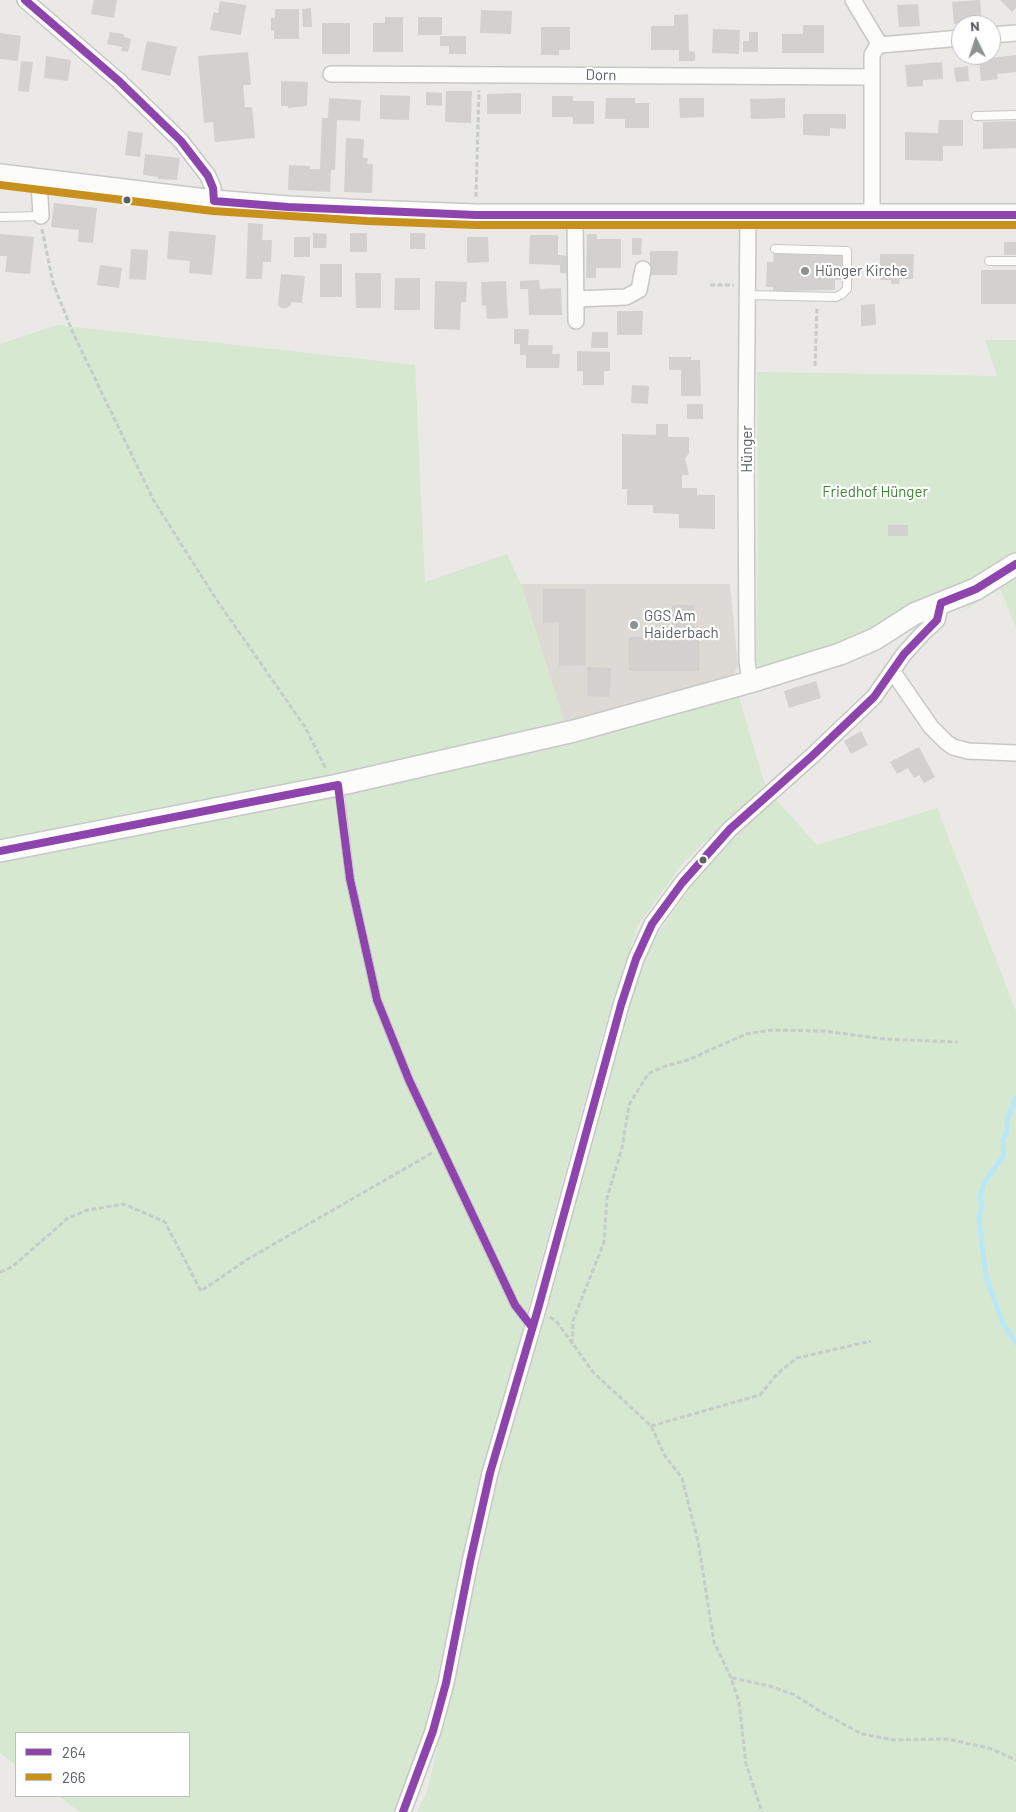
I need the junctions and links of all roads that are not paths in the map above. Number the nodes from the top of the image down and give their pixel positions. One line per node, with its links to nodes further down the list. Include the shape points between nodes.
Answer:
1 (25, 0): 13 (street, via 119,81 181,141 208,176)
2 (853, 0): 6 (street)
3 (1016, 33): 4 (street)
4 (1001, 34)
5 (951, 39): 6 (street)
6 (880, 45): 8 (street, via 872,55)
7 (331, 74): 8 (street, Dorn)
8 (872, 77): 16 (street)
9 (1016, 114): 10 (lane)
10 (976, 116)
11 (0, 175): 12 (street)
12 (39, 180): 13 (street); 18 (street)
13 (214, 201): 14 (street, via 476,215)
14 (575, 215): 15 (street); 25 (street)
15 (748, 215): 16 (street); 24 (street, Hünger)
16 (872, 215): 17 (street)
17 (1016, 215)
18 (41, 216): 19 (lane)
19 (0, 218)
20 (775, 249): 24 (lane, via 847,251 847,289 836,297)
21 (989, 261): 22 (lane)
22 (1016, 261)
23 (643, 269): 25 (street, via 640,290 626,297)
24 (747, 290): 30 (street, Hünger, via 747,661)
25 (576, 299): 26 (street)
26 (576, 321)
27 (1016, 564): 28 (street, via 976,589)
28 (941, 603): 29 (street, via 937,620 904,654); 30 (street, via 840,654)
29 (893, 672): 31 (street, via 931,727 952,747 968,751); 34 (street, via 874,697 730,829 682,883 652,924 621,1004)
30 (750, 682): 32 (street, via 574,731)
31 (1016, 752)
32 (338, 785): 33 (street); 34 (lane, via 350,879 377,1000 409,1080 515,1305)
33 (0, 851)
34 (532, 1327): 35 (street, via 490,1472 446,1683 433,1731)
35 (403, 1812)

